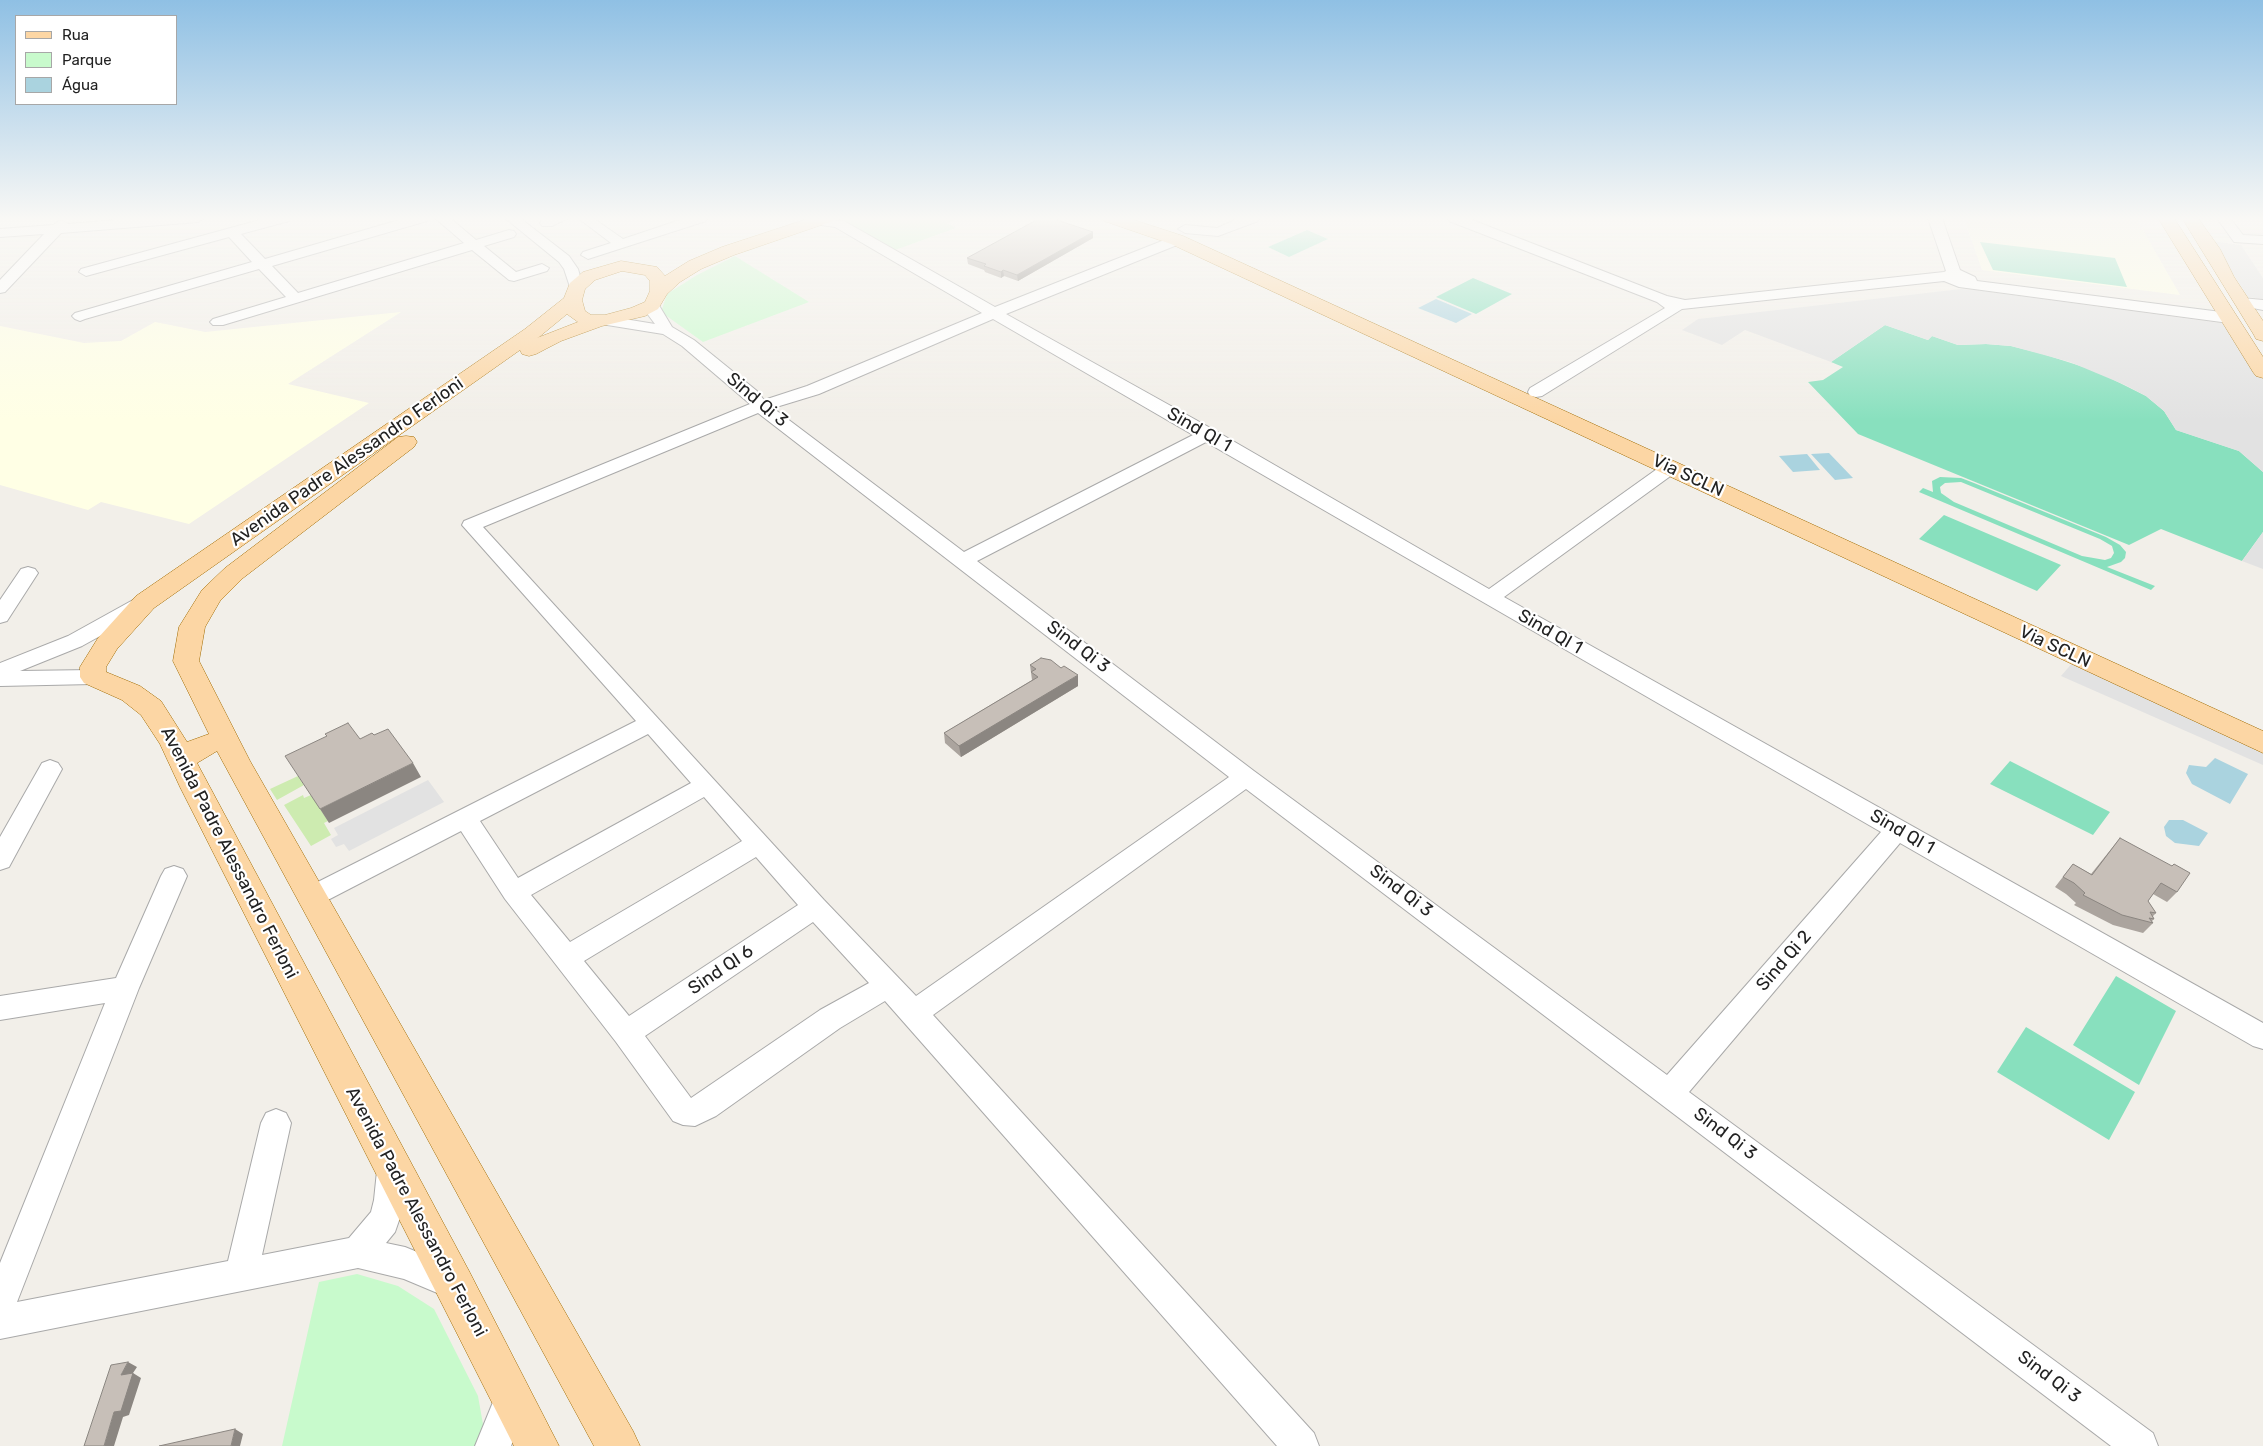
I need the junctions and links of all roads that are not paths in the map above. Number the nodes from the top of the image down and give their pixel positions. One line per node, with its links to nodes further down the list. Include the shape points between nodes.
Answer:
1 (187, 285): 25 (street)
2 (283, 285): 18 (street)
3 (337, 285): 18 (street)
4 (574, 285): 17 (street)
5 (581, 285): 17 (main road, Avenida Padre Alessandro Ferloni)
6 (657, 285): 19 (main road)
7 (667, 285): 19 (main road, Avenida Padre Alessandro Ferloni)
8 (945, 285): 23 (street, Sind QI 1)
9 (1054, 285): 23 (street)
10 (1295, 285): 33 (main road, Via SCLN)
11 (1297, 285): 33 (main road, Via SCLN)
12 (1625, 285): 22 (street)
13 (1886, 285): 22 (street)
14 (2017, 285): 24 (street)
15 (2209, 285): 24 (main road)
16 (2231, 285): 20 (main road)
17 (575, 293): 27 (main road, via 576,314); 38 (main road, Avenida Padre Alessandro Ferloni, via 532,333)
18 (295, 298): 26 (street)
19 (656, 298): 27 (main road, Avenida Padre Alessandro Ferloni, via 638,312); 28 (street, via 654,312)
20 (2242, 302): 21 (street); 29 (main road)
21 (2263, 305)
22 (1680, 307): 30 (street); 31 (street)
23 (994, 313): 35 (street, via 813,390); 36 (street, Sind QI 1)
24 (2226, 313): 32 (main road)
25 (80, 316)
26 (218, 322)
27 (602, 322): 28 (street); 38 (main road, Avenida Padre Alessandro Ferloni, via 554,337 525,352 317,510 293,510)
28 (662, 328): 35 (street, Sind Qi 3, via 688,343)
29 (2263, 335)
30 (1610, 346): 31 (street, via 1614,351); 34 (street)
31 (1625, 353): 34 (street)
32 (2263, 372)
33 (1494, 380): 34 (main road, Via SCLN); 37 (main road, Via SCLN)
34 (1544, 395): 41 (main road, Via SCLN)
35 (760, 406): 39 (street, Sind Qi 3); 48 (street, via 471,525)
36 (1208, 434): 39 (street); 42 (street, Sind QI 1)
37 (1670, 468): 41 (main road, Via SCLN); 42 (street)
38 (278, 519): 43 (main road, Avenida Padre Alessandro Ferloni); 50 (main road, Avenida Padre Alessandro Ferloni, via 211,596 192,627 186,661)
39 (964, 560): 54 (street, Sind Qi 3)
40 (28, 573): 44 (street)
41 (1966, 597): 45 (main road, Via SCLN)
42 (1490, 598): 57 (street, Sind QI 1)
43 (145, 602): 46 (main road, Avenida Padre Alessandro Ferloni, via 98,656); 47 (street)
44 (0, 616)
45 (2012, 618): 49 (main road, Via SCLN); 51 (main road, Via SCLN)
46 (93, 677): 47 (street); 52 (main road, Avenida Padre Alessandro Ferloni, via 131,694 151,708)
47 (2, 680)
48 (650, 723): 55 (street); 56 (street)
49 (2263, 724)
50 (221, 732): 52 (main road, via 202,746); 62 (main road, Avenida Padre Alessandro Ferloni)
51 (2263, 743)
52 (178, 750): 73 (main road, Avenida Padre Alessandro Ferloni)
53 (50, 769): 59 (street)
54 (1246, 777): 68 (street); 71 (street, Sind Qi 3)
55 (707, 785): 58 (street); 61 (street)
56 (465, 818): 61 (street); 62 (street)
57 (1898, 829): 70 (street, Sind QI 1); 71 (street, Sind Qi 2)
58 (758, 844): 63 (street); 64 (street)
59 (0, 860)
60 (174, 876): 66 (street)
61 (514, 892): 64 (street)
62 (313, 896): 82 (main road, Avenida Padre Alessandro Ferloni)
63 (815, 907): 65 (street); 69 (street, Sind QI 6)
64 (566, 958): 69 (street)
65 (887, 986): 68 (street); 69 (street, via 830,1019 694,1112 683,1110)
66 (125, 988): 67 (street); 77 (street)
67 (0, 1008)
68 (914, 1013): 83 (street)
69 (626, 1033)
70 (2263, 1037)
71 (1670, 1093): 84 (street, Sind Qi 3)
72 (276, 1123): 75 (street)
73 (393, 1168): 74 (street, via 384,1221); 76 (main road, Avenida Padre Alessandro Ferloni)
74 (358, 1252): 75 (street); 76 (street, via 405,1263)
75 (240, 1275): 78 (street)
76 (455, 1285): 79 (main road, Avenida Padre Alessandro Ferloni)
77 (0, 1304)
78 (0, 1322)
79 (512, 1397): 80 (street); 81 (main road, Avenida Padre Alessandro Ferloni)
80 (493, 1446)
81 (537, 1446)
82 (618, 1446)
83 (1301, 1446)
84 (2140, 1446)

